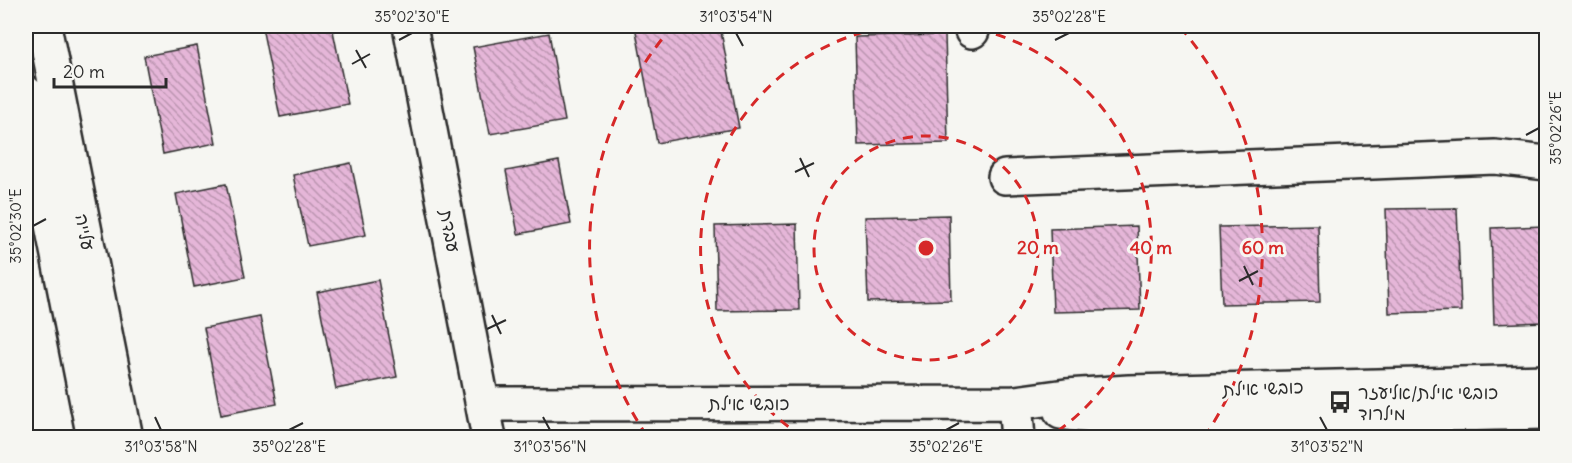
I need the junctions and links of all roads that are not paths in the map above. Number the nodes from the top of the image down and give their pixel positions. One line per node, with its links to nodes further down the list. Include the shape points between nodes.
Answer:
1 (44, 26): 11 (street, עלייה)
2 (410, 26): 8 (street, עבדת)
3 (26, 93): 10 (street, עלייה)
4 (1546, 163): 5 (street, via 1495,157)
5 (1005, 177)
6 (1546, 382): 7 (street, כובשי אילת, via 1130,392)
7 (1016, 403): 8 (street, כובשי אילת); 9 (street, כובשי אילת, via 1067,413 1123,416); 13 (street)
8 (483, 404): 12 (street, עבדת)
9 (1546, 412)
10 (94, 438)
11 (126, 438)
12 (489, 438)
13 (1018, 438)

